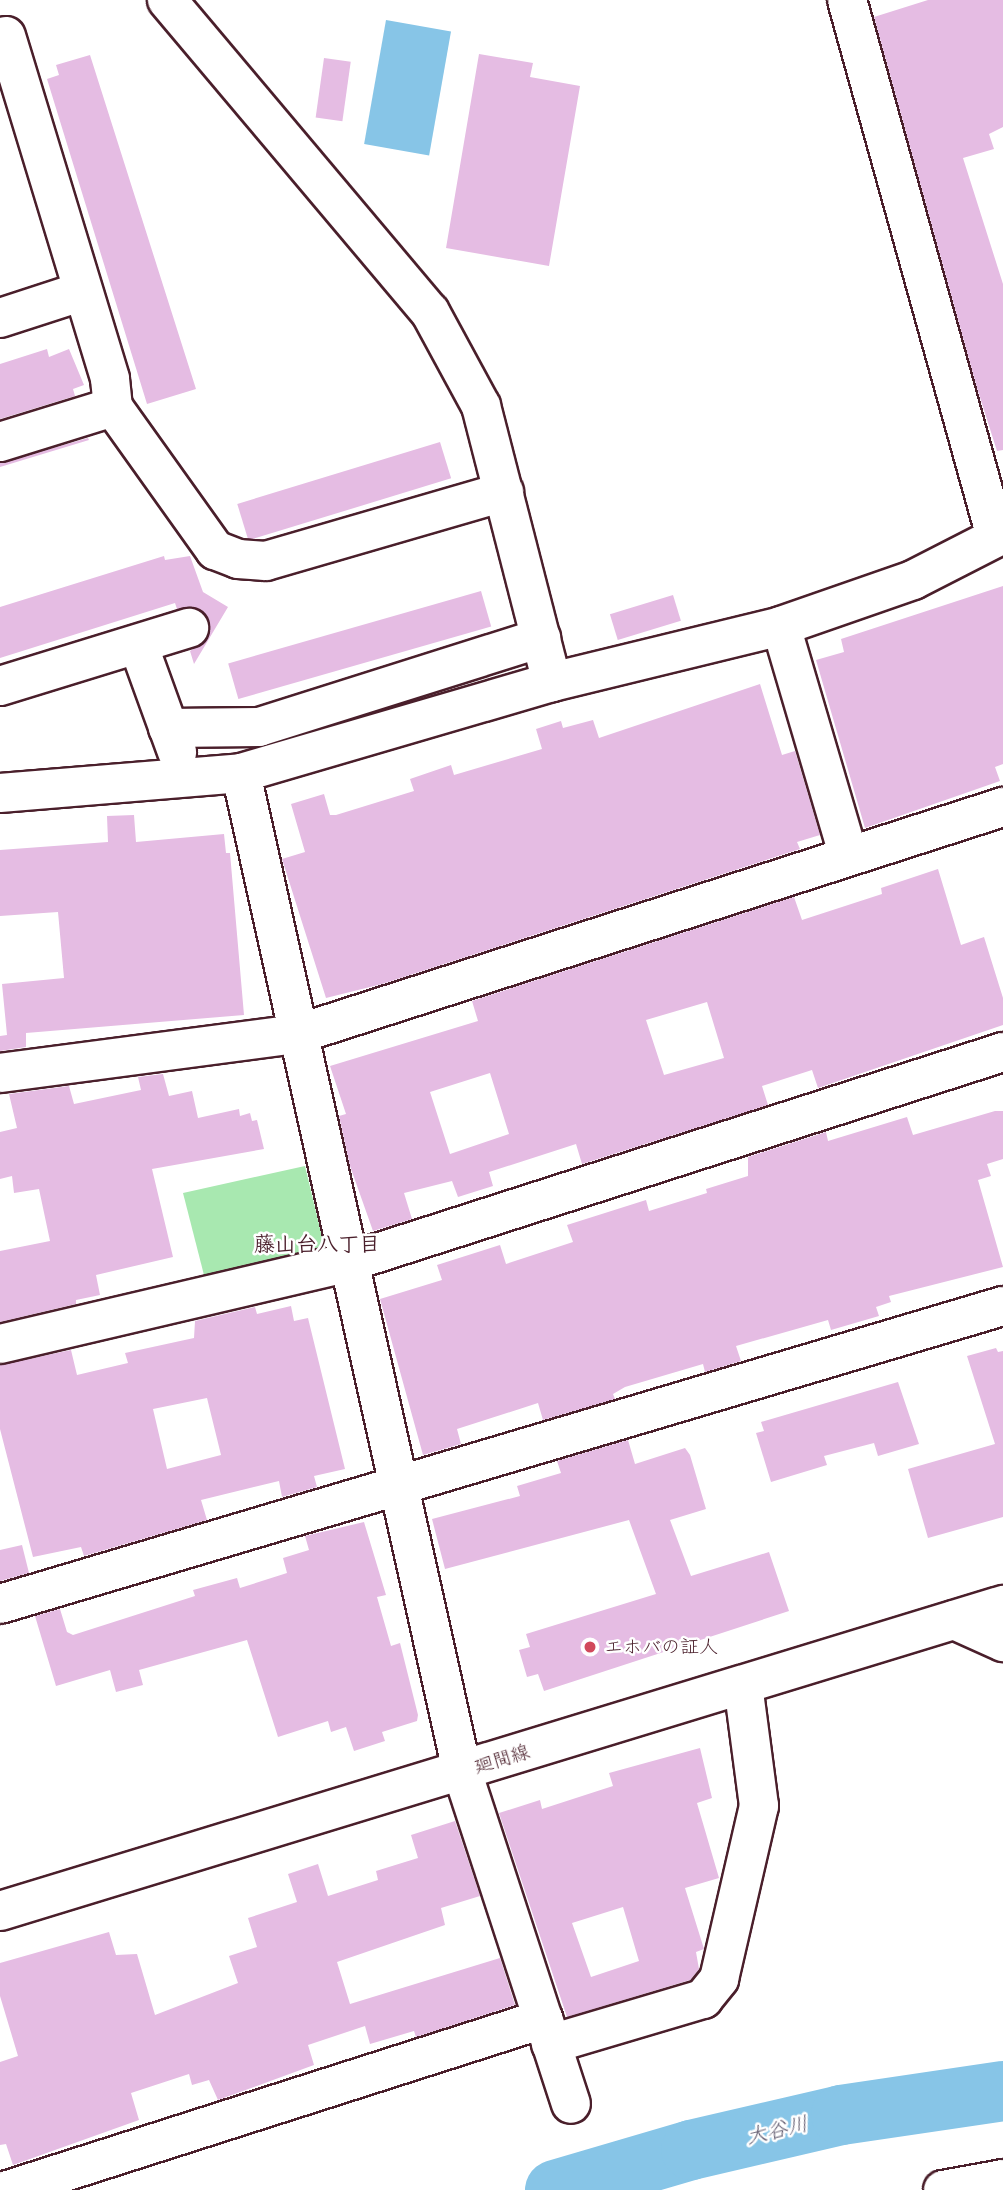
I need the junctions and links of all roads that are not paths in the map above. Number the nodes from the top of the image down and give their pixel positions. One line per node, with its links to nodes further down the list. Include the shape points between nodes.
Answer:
1 (167, 0): 8 (street, via 430,312 481,406)
2 (847, 0): 9 (street)
3 (6, 36): 4 (street)
4 (83, 291): 5 (street); 6 (street, via 110,379)
5 (0, 318)
6 (113, 407): 7 (street); 8 (street, via 215,550 238,559 266,561)
7 (0, 443)
8 (504, 492): 12 (street)
9 (999, 536): 10 (street, via 913,580)
10 (781, 626): 14 (street); 21 (street)
11 (189, 628): 13 (street)
12 (541, 638): 14 (street); 16 (street, via 259,727)
13 (138, 644): 15 (street); 16 (street)
14 (552, 682): 17 (street)
15 (0, 686)
16 (168, 728): 18 (street)
17 (241, 773): 18 (street); 22 (street)
18 (186, 777): 19 (street)
19 (0, 793)
20 (1003, 807): 21 (street)
21 (848, 854): 22 (street)
22 (298, 1034): 24 (street); 25 (street)
23 (1003, 1052): 25 (street)
24 (0, 1073)
25 (349, 1262): 27 (street); 28 (street)
26 (1003, 1306): 28 (street)
27 (0, 1344)
28 (399, 1487): 29 (street); 34 (street)
29 (0, 1604)
30 (1003, 1605): 31 (street, 廻間線)
31 (954, 1620): 32 (street); 33 (street, 廻間線)
32 (1003, 1642)
33 (743, 1685): 34 (street, 廻間線); 36 (street, via 759,1806 719,1979 703,1999)
34 (462, 1771): 35 (street, 廻間線); 36 (street)
35 (0, 1911)
36 (547, 2031): 37 (street); 39 (street)
37 (571, 2104)
38 (1003, 2179): 40 (street)
39 (8, 2190)
40 (943, 2190)

